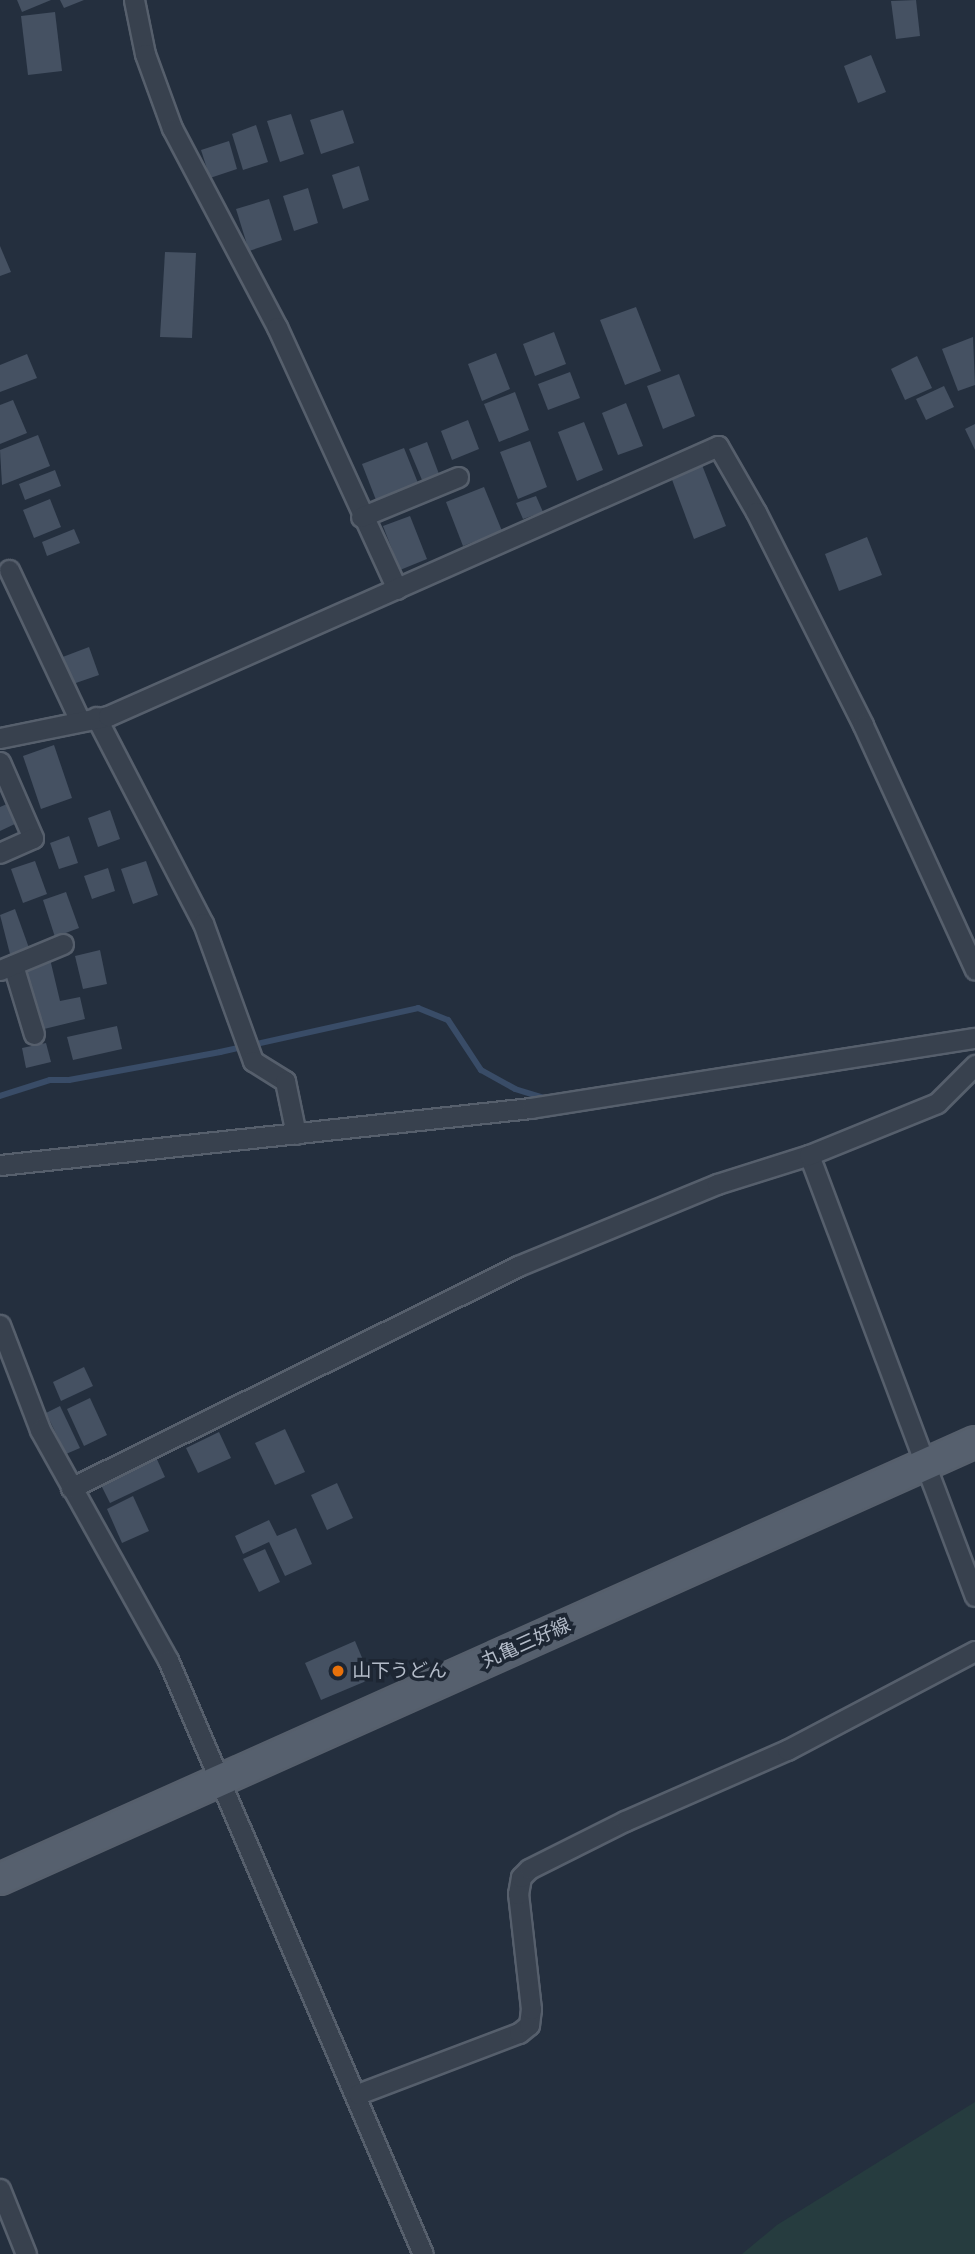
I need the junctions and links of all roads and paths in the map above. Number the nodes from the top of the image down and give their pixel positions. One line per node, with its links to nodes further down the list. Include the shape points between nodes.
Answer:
1 (134, 0): 3 (street, via 145,54 172,128 277,327)
2 (458, 477): 3 (street)
3 (361, 517): 5 (street)
4 (9, 570): 6 (street)
5 (397, 589): 6 (street); 12 (street, via 718,446 863,725)
6 (87, 718): 7 (street); 16 (street, via 203,923 253,1061 285,1081)
7 (0, 738)
8 (0, 762): 9 (street, via 33,838)
9 (0, 853)
10 (63, 944): 11 (street)
11 (6, 968): 13 (street)
12 (975, 970)
13 (34, 1034)
14 (975, 1038): 16 (street, via 531,1108)
15 (975, 1065): 17 (street, via 937,1103)
16 (296, 1134): 18 (street)
17 (809, 1156): 21 (street); 22 (street, via 717,1184 518,1266)
18 (0, 1165)
19 (0, 1325): 22 (street, via 23,1395)
20 (975, 1443): 21 (main road, 丸亀三好線)
21 (925, 1466): 23 (street); 25 (main road, 丸亀三好線)
22 (71, 1488): 25 (street, via 168,1660)
23 (975, 1596)
24 (975, 1651): 27 (street, via 787,1750 529,1869 521,1877 519,1894 529,2025 519,2033)
25 (223, 1781): 26 (main road, 丸亀三好線); 27 (street, via 285,1935)
26 (0, 1879)
27 (358, 2094): 30 (street)
28 (0, 2189): 29 (street)
29 (26, 2254)
30 (424, 2254)

